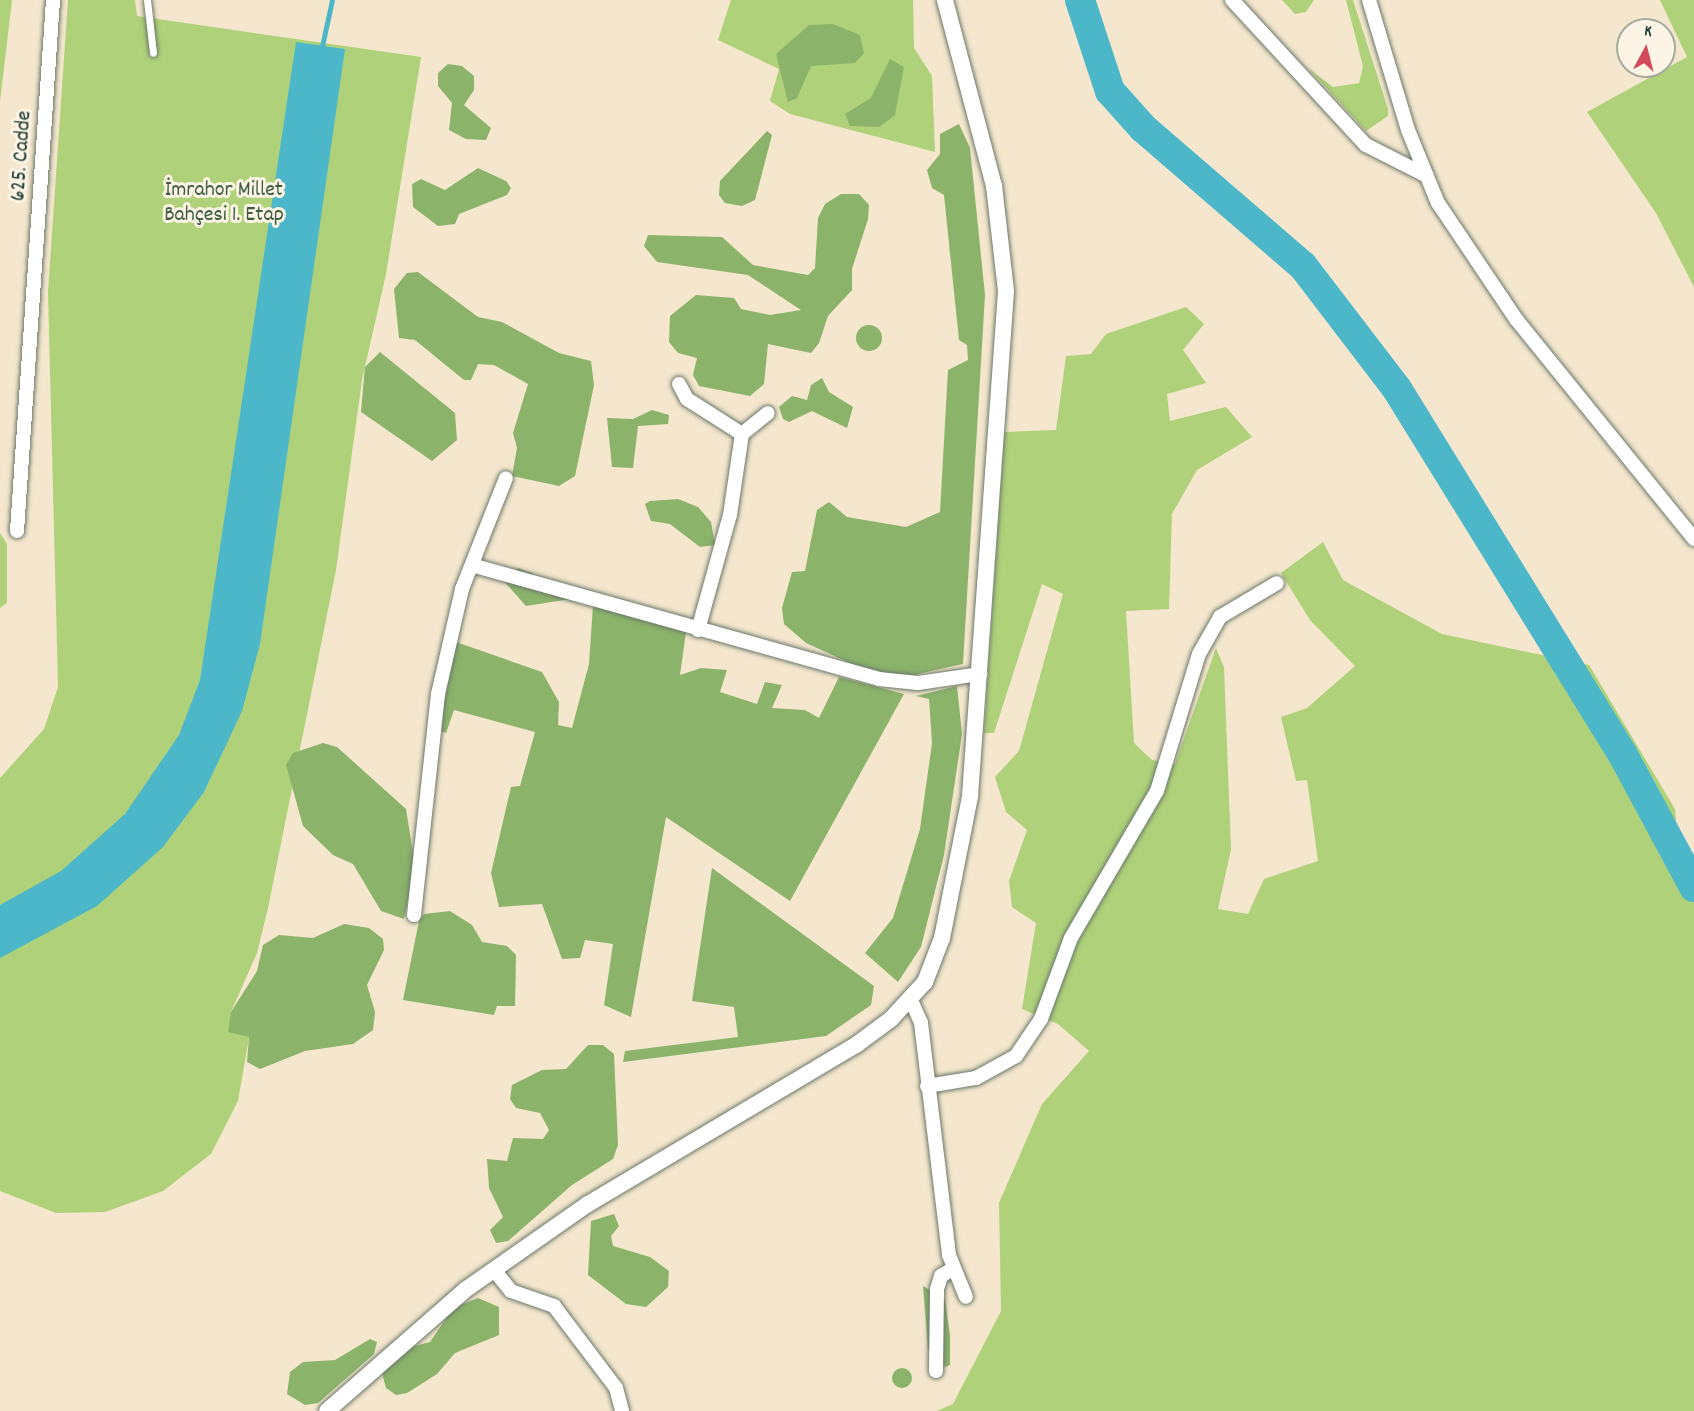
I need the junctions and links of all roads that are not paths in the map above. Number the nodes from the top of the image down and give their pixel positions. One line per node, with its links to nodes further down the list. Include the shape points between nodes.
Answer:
1 (53, 0): 12 (street, 625. Cadde)
2 (147, 0): 6 (lane)
3 (945, 0): 17 (street, via 994,186 1006,291)
4 (1232, 0): 7 (street, via 1366,145)
5 (1369, 0): 7 (street)
6 (153, 53)
7 (1427, 176): 13 (street, via 1438,203 1516,319)
8 (679, 384): 10 (street, via 687,399)
9 (768, 413): 10 (street)
10 (742, 434): 16 (street, via 730,515)
11 (506, 478): 14 (street)
12 (17, 531)
13 (1694, 539)
14 (475, 566): 16 (street); 18 (street, via 460,598 438,694)
15 (1277, 583): 20 (street, via 1220,617 1199,654 1157,791 1071,938 1041,1019 1016,1056 975,1078)
16 (698, 630): 17 (street, via 900,682)
17 (980, 674): 19 (street, via 959,863 942,938 925,981)
18 (414, 915)
19 (910, 998): 20 (street, via 921,1023); 22 (street, via 856,1045 588,1204)
20 (927, 1086): 21 (street)
21 (952, 1269): 23 (street); 24 (street, via 941,1276 937,1288)
22 (494, 1270): 25 (street); 26 (street, via 511,1291 554,1306 616,1388)
23 (966, 1297)
24 (936, 1371)
25 (327, 1411)
26 (622, 1411)

